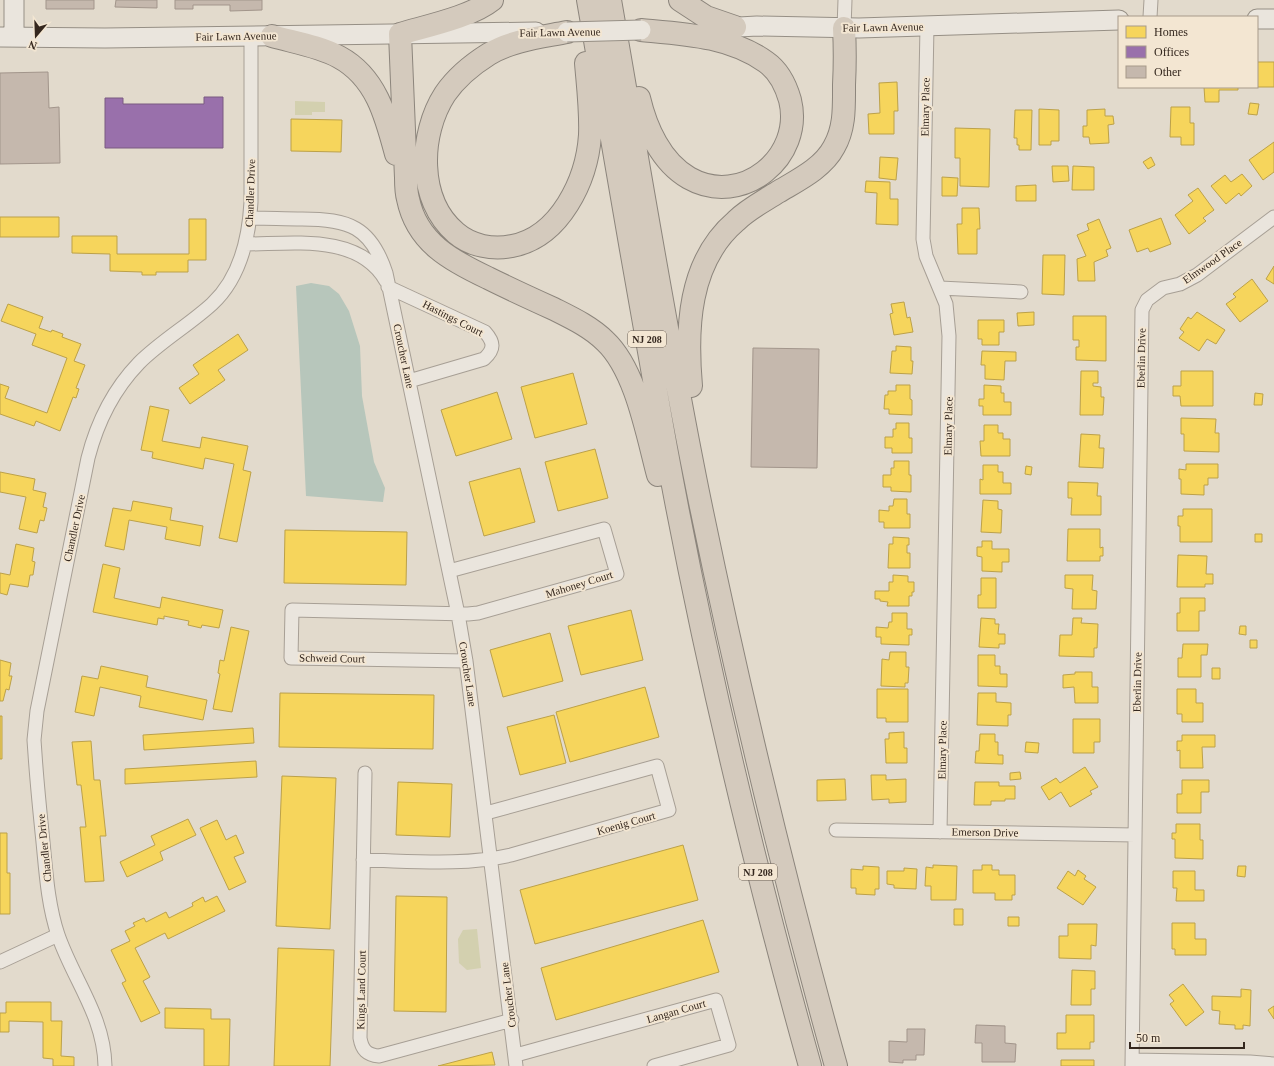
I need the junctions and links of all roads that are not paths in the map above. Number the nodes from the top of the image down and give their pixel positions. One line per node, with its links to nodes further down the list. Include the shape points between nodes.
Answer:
1 (14, 0): 21 (main road)
2 (492, 0): 19 (highway, via 473,12)
3 (582, 0): 18 (highway, via 590,136 582,173 573,195 561,214 533,239 520,245 503,248 471,243 456,234 445,222 430,191 427,172 429,133 444,95 456,80 490,53 510,45)
4 (588, 0): 35 (highway, NJ 208, via 666,448)
5 (610, 0): 31 (highway, NJ 208)
6 (614, 0): 17 (highway, via 646,122 653,138 676,168 689,178 706,185 725,187 742,184 758,177 771,167 789,139 792,123 788,90 774,69 767,62 730,44 691,35)
7 (680, 0): 15 (highway, via 706,16)
8 (845, 0): 16 (street)
9 (1151, 0): 10 (street)
10 (1150, 16)
11 (1258, 19): 12 (main road)
12 (1274, 19)
13 (1118, 20): 14 (main road, Fair Lawn Avenue)
14 (927, 26): 16 (main road, Fair Lawn Avenue); 27 (street, Elmary Place, via 923,239 926,256)
15 (735, 27): 16 (main road, Fair Lawn Avenue); 17 (main road, Fair Lawn Avenue)
16 (844, 28): 31 (highway, via 844,115 841,132 834,148 811,172 749,210 724,233 706,260 694,294 689,360)
17 (641, 30): 18 (main road, Fair Lawn Avenue, bridge)
18 (567, 32): 19 (main road, Fair Lawn Avenue)
19 (400, 34): 20 (main road, Fair Lawn Avenue); 22 (highway)
20 (261, 36): 21 (main road, Fair Lawn Avenue); 22 (highway, via 319,49 338,56 355,67 379,99); 24 (street, Chandler Drive)
21 (7, 37)
22 (408, 199): 35 (highway, via 415,219 426,238 441,252 459,264 589,328 617,355 627,371 634,390)
23 (1274, 216): 29 (street, Elmwood Place, via 1197,274 1180,284 1163,288)
24 (250, 218): 25 (street, Chandler Drive); 26 (street, Croucher Lane, via 323,219 353,226 375,246 382,259)
25 (246, 244): 26 (street, Croucher Lane, via 333,245 348,250 373,266 382,275); 43 (street, Chandler Drive, via 233,277 213,303 155,349 123,382 101,419 92,444 41,688 34,740 48,896)
26 (388, 287): 30 (street, Croucher Lane); 30 (street, Hastings Court, via 485,332 492,345 490,353 484,359)
27 (940, 288): 28 (street); 39 (street, Elmary Place, via 946,304 949,336)
28 (1021, 292)
29 (1147, 300): 40 (street, Eberlin Drive, via 1142,310)
30 (409, 381): 32 (street, Croucher Lane)
31 (706, 531): 52 (highway, NJ 208, via 764,789)
32 (449, 571): 33 (street, Croucher Lane); 33 (street, Mahoney Court, via 604,529 617,574 478,613)
33 (458, 614): 34 (street, Croucher Lane); 34 (street, Schweid Court, via 292,610 291,658)
34 (466, 661): 37 (street, Croucher Lane)
35 (712, 676): 51 (highway, NJ 208, via 761,884)
36 (365, 773): 42 (street, Kings Land Court)
37 (486, 813): 41 (street, Croucher Lane); 41 (street, Koenig Court, via 657,766 669,810)
38 (836, 830): 39 (street, Emerson Drive)
39 (940, 832): 40 (street, Emerson Drive)
40 (1135, 835): 47 (street, Eberlin Drive)
41 (492, 859): 42 (street, Koenig Court, via 470,862); 45 (street, Croucher Lane)
42 (363, 860): 45 (street, Kings Land Court, via 360,1038 365,1052 371,1056 379,1056)
43 (58, 935): 44 (street); 49 (street, Chandler Drive, via 96,1016 102,1035)
44 (0, 962)
45 (512, 1020): 46 (street, Croucher Lane)
46 (516, 1061): 50 (street, Langan Court, via 716,1000 729,1045)
47 (1132, 1063): 48 (street)
48 (1274, 1064)
49 (106, 1066)
50 (654, 1066)
51 (810, 1066)
52 (836, 1066)

